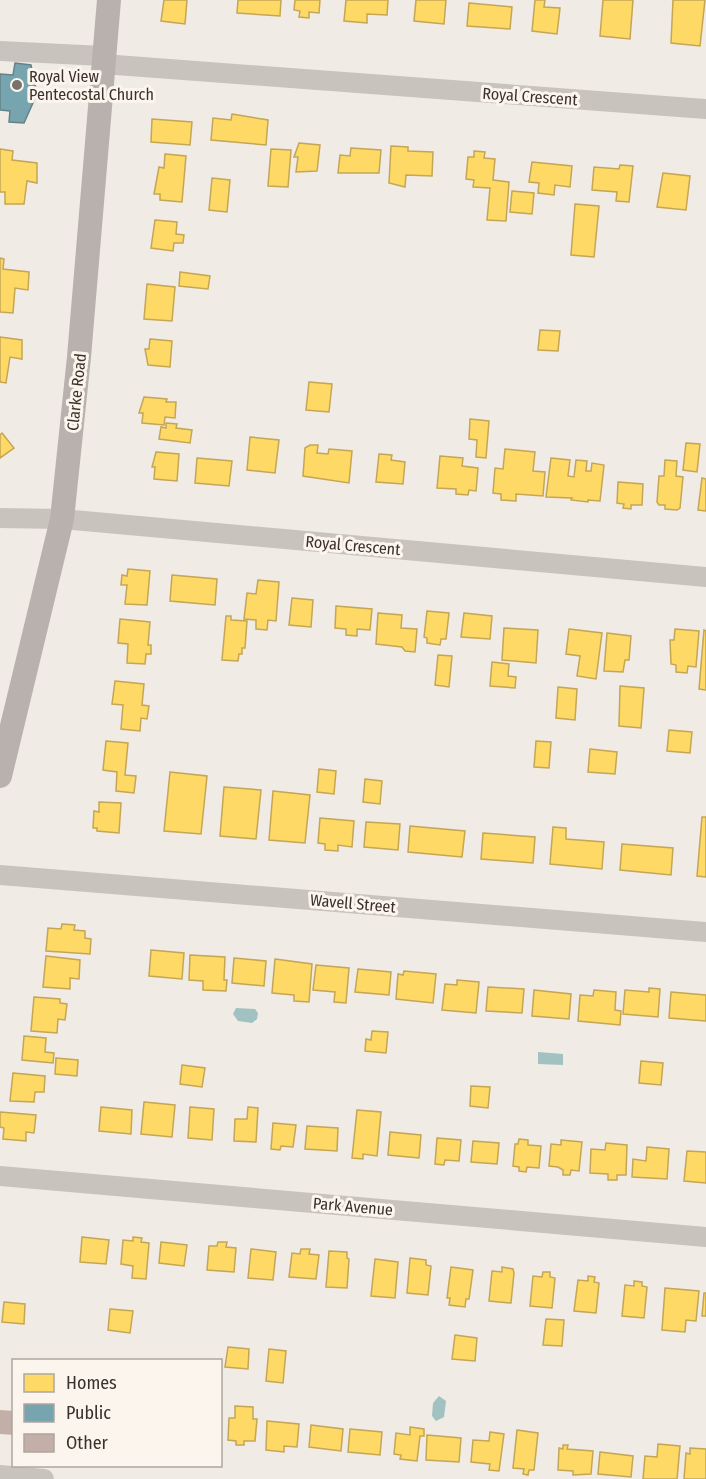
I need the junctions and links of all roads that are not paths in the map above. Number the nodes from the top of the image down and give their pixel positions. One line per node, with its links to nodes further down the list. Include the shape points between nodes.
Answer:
1 (109, 0): 3 (main road, Clarke Road)
2 (0, 51): 3 (street, Royal Crescent)
3 (104, 60): 4 (street, Royal Crescent); 6 (main road, Clarke Road)
4 (706, 109)
5 (0, 518): 6 (street, Royal Crescent)
6 (62, 519): 7 (street, Royal Crescent); 8 (main road, Clarke Road)
7 (706, 577)
8 (0, 776)
9 (0, 875): 10 (street, Wavell Street)
10 (706, 932)
11 (0, 1176): 12 (street, Park Avenue)
12 (706, 1237)
13 (0, 1475): 14 (street)
14 (44, 1479)

